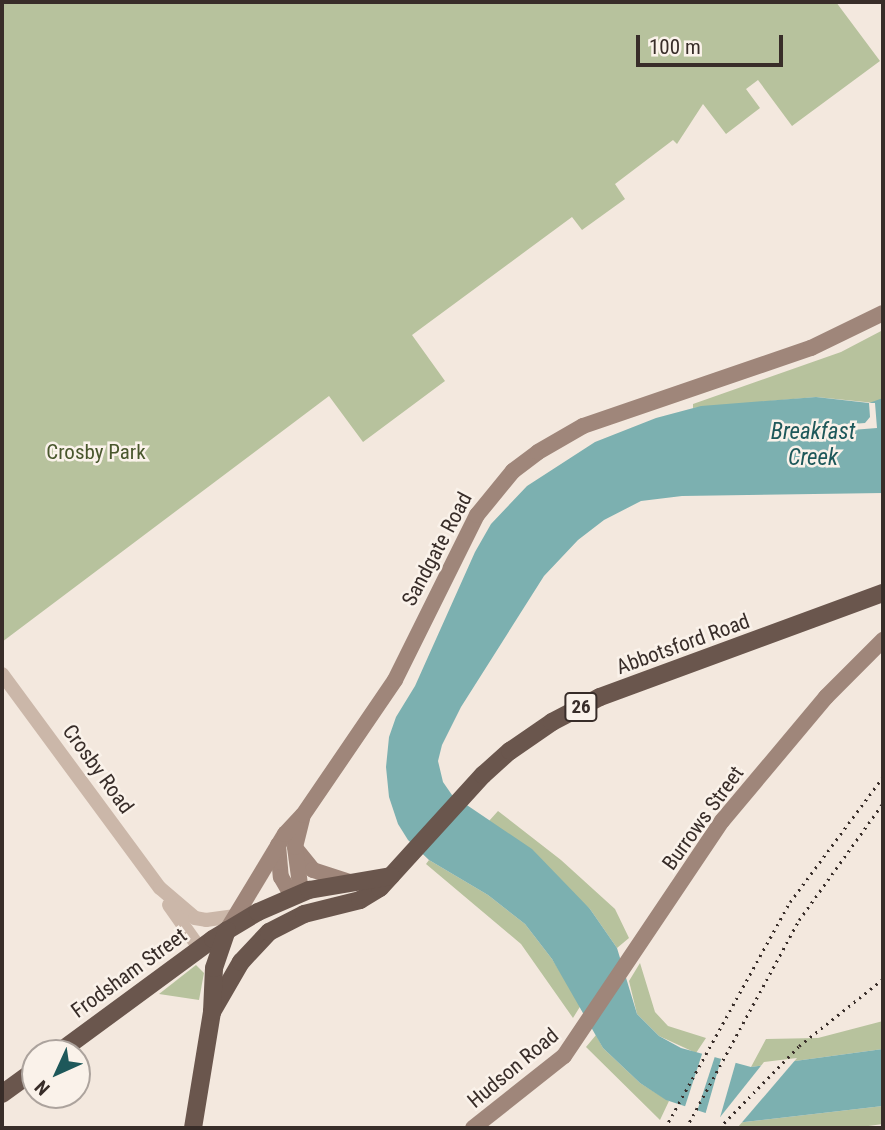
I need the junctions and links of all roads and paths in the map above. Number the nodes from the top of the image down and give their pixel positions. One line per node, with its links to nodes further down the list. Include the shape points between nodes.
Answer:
1 (883, 313): 5 (main road, Sandgate Road, via 811,348 583,426 513,471 477,514 396,680 303,815)
2 (883, 593): 7 (highway, Abbotsford Road / 26, via 580,707 510,751)
3 (883, 640): 18 (main road, Burrows Street, via 827,696 722,821)
4 (2, 674): 9 (street, Crosby Road)
5 (294, 837): 6 (main road, Sandgate Road); 8 (main road, via 302,860 313,870); 10 (main road, Sandgate Road)
6 (278, 845): 10 (main road, via 281,874); 12 (main road, Sandgate Road)
7 (391, 876): 8 (highway); 11 (highway, Abbotsford Road / 26, via 360,900)
8 (349, 882): 10 (highway)
9 (160, 888): 12 (street, Crosby Road, via 195,918); 14 (street, Crosby Road)
10 (297, 894): 11 (highway); 12 (highway)
11 (304, 914): 13 (highway, Sandgate Road / 26)
12 (230, 923): 14 (highway, Frodsham Street); 15 (highway, Sandgate Road)
13 (270, 932): 15 (highway); 16 (highway, Sandgate Road / 26, via 234,972)
14 (200, 949): 15 (highway); 17 (highway, Frodsham Street)
15 (216, 960): 16 (highway, Sandgate Road)
16 (212, 1012): 21 (highway, Sandgate Road / 26)
17 (77, 1039)
18 (579, 1039): 22 (main road, Hudson Road, via 524,1091)
19 (21, 1080): 20 (highway)
20 (2, 1094)
21 (192, 1128)
22 (473, 1128)

